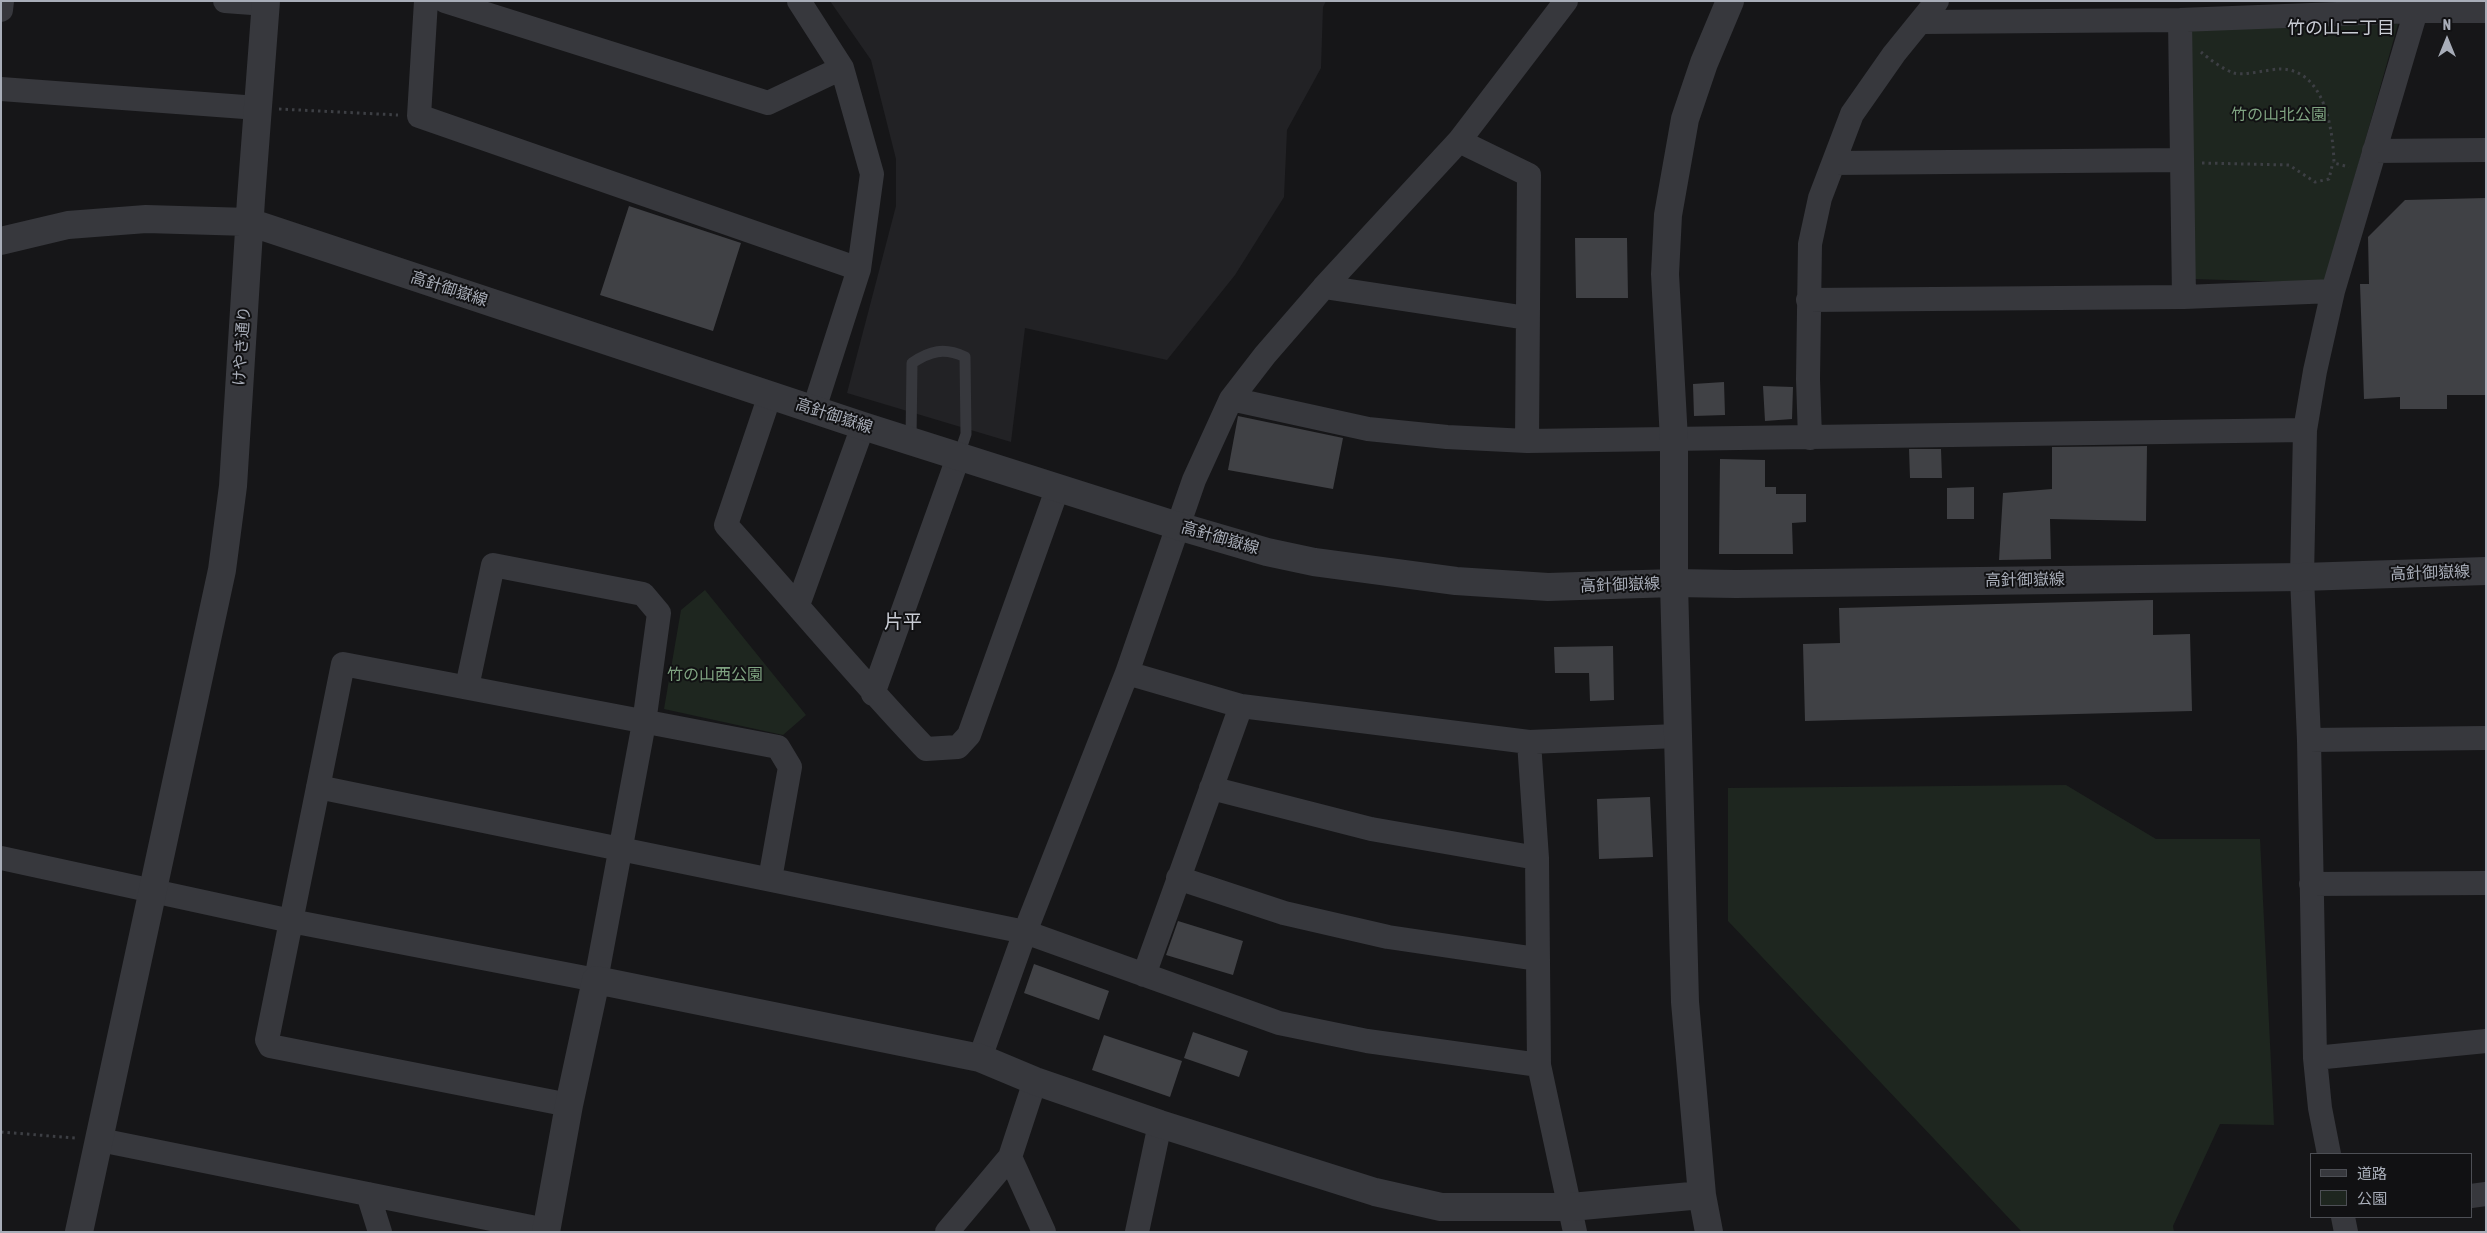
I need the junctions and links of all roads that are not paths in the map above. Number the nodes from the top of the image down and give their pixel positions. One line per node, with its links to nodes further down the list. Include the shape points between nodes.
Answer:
1 (2, 1): 11 (street)
2 (225, 1): 9 (street)
3 (426, 1): 25 (street, via 419,116)
4 (445, 1): 15 (street, via 768,103)
5 (800, 1): 15 (street)
6 (1566, 1): 18 (street)
7 (1730, 1): 38 (street, via 1684,119 1668,215 1665,274)
8 (1937, 1): 13 (street)
9 (266, 3): 17 (street, けやき通り)
10 (2419, 6): 12 (street); 14 (street); 21 (street)
11 (1, 10)
12 (2486, 11)
13 (1922, 22): 14 (street); 22 (street, via 1894,54 1852,114)
14 (2180, 27): 20 (street)
15 (842, 68): 25 (street, via 872,174)
16 (1, 89): 17 (street)
17 (258, 108): 23 (street, けやき通り)
18 (1460, 141): 26 (street); 30 (street, via 1529,176)
19 (2486, 150): 21 (street)
20 (2182, 160): 22 (street); 28 (street)
21 (2371, 162): 27 (street)
22 (1834, 163): 29 (street, via 1820,198 1810,244)
23 (249, 222): 24 (street, 高針御嶽線, via 146,219 68,225); 31 (street, 高針御嶽線); 65 (street, けやき通り, via 233,486 222,570)
24 (1, 240)
25 (859, 270): 33 (street)
26 (1324, 287): 30 (street); 32 (street)
27 (2333, 291): 28 (street); 35 (street)
28 (2184, 296): 29 (street)
29 (1808, 300): 36 (street)
30 (1527, 318): 39 (street)
31 (770, 395): 33 (street, 高針御嶽線); 46 (street, via 726,525)
32 (1231, 399): 39 (street, via 1368,429 1447,438); 42 (street, via 1194,480)
33 (814, 409): 34 (street, 高針御嶽線)
34 (863, 426): 37 (street, 高針御嶽線); 46 (street)
35 (2305, 430): 36 (street); 44 (street)
36 (1810, 438): 38 (street)
37 (911, 440): 40 (street, 高針御嶽線); 40 (lane, via 912,363 929,352 955,352 965,357 966,434)
38 (1674, 440): 39 (street); 45 (street)
39 (1527, 441)
40 (959, 455): 41 (street, 高針御嶽線); 49 (street)
41 (1058, 487): 42 (street, 高針御嶽線); 49 (street, via 969,735 958,747 926,749)
42 (1178, 526): 45 (street, 高針御嶽線, via 1314,562 1456,581 1548,587); 47 (street)
43 (2486, 571): 44 (street, 高針御嶽線)
44 (2302, 577): 45 (street, 高針御嶽線); 54 (street)
45 (1674, 583): 52 (street)
46 (798, 605): 49 (street)
47 (1127, 673): 50 (street); 67 (street)
48 (467, 687): 51 (street); 51 (street, via 493,565 634,592 643,594 659,613); 56 (street, via 343,664)
49 (873, 694)
50 (1241, 706): 55 (street); 57 (street)
51 (644, 723): 58 (street); 62 (street, via 778,747 790,767)
52 (1677, 736): 55 (street); 83 (street, via 1684,1002)
53 (2486, 738): 54 (street)
54 (2309, 740): 64 (street)
55 (1529, 742): 60 (street)
56 (318, 787): 58 (street); 66 (street)
57 (1211, 788): 60 (street, via 1371,829); 61 (street)
58 (621, 849): 62 (street); 70 (street)
59 (1, 858): 65 (street)
60 (1537, 858): 68 (street)
61 (1178, 878): 68 (street, via 1284,912 1388,937); 69 (street)
62 (770, 879): 67 (street)
63 (2486, 883): 64 (street)
64 (2311, 884): 73 (street)
65 (153, 891): 66 (street); 78 (street, けやき通り)
66 (291, 921): 70 (street); 76 (street, via 267,1040 270,1046)
67 (1025, 932): 69 (street); 72 (street)
68 (1538, 959): 74 (street)
69 (1144, 974): 74 (street, via 1279,1022 1367,1041)
70 (596, 980): 72 (street); 76 (street)
71 (2486, 1041): 73 (street)
72 (980, 1058): 75 (street)
73 (2314, 1058): 79 (street)
74 (1539, 1065): 86 (street)
75 (1035, 1081): 77 (street); 80 (street)
76 (569, 1105): 87 (street)
77 (1160, 1124): 86 (street, via 1375,1192 1441,1207); 92 (street)
78 (100, 1140): 81 (street); 88 (street, けやき通り)
79 (2330, 1153)
80 (1010, 1157): 90 (street); 91 (street)
81 (368, 1194): 87 (street); 89 (street)
82 (2486, 1194): 84 (street)
83 (1702, 1195): 86 (street); 93 (street)
84 (2472, 1196)
85 (2343, 1218): 94 (street)
86 (1573, 1219)
87 (546, 1231)
88 (79, 1232)
89 (380, 1232)
90 (947, 1232)
91 (1044, 1232)
92 (1137, 1232)
93 (1709, 1232)
94 (2346, 1232)

